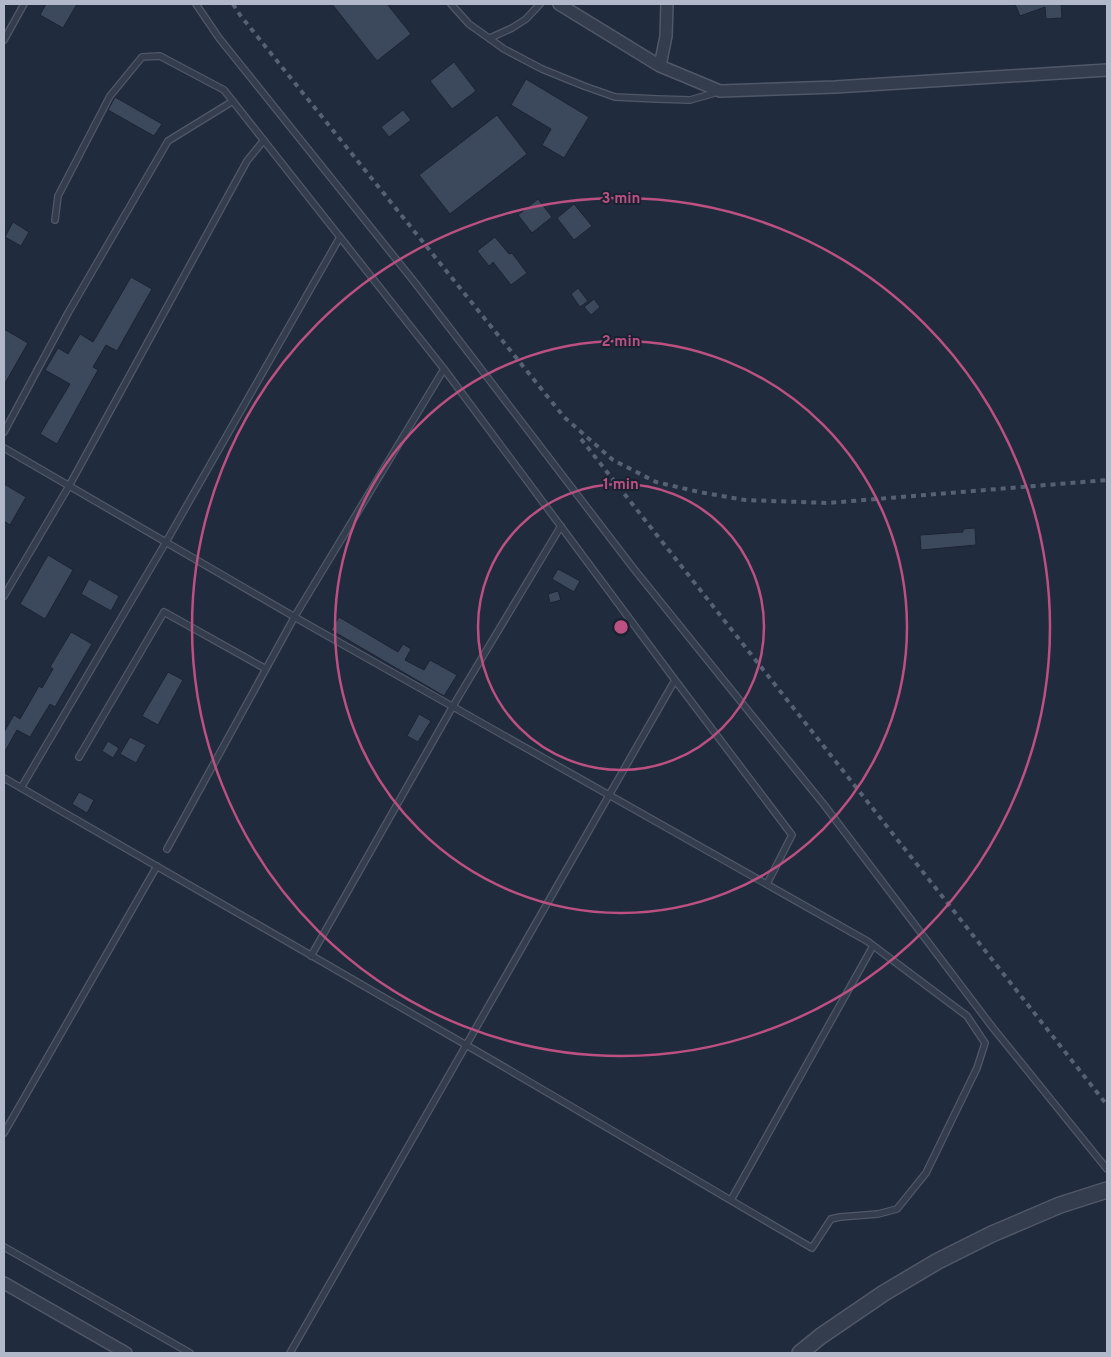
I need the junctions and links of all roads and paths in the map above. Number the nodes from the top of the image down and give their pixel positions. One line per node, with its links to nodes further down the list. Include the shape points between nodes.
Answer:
1 (24, 4): 8 (lane)
2 (196, 4): 38 (lane, via 219,38 416,284 634,569 825,806 993,1028)
3 (451, 4): 7 (lane, via 469,24)
4 (540, 4): 7 (lane, via 526,19)
5 (559, 4): 9 (street)
6 (667, 4): 9 (street, via 666,36)
7 (490, 38): 11 (lane, via 542,69 615,96 690,100)
8 (4, 40)
9 (660, 66): 11 (street)
10 (1107, 70): 11 (street)
11 (720, 91)
12 (233, 101): 13 (lane); 14 (lane, via 224,90 160,56 142,56 110,96 58,196); 17 (lane, via 168,141 68,312)
13 (264, 140): 15 (lane); 19 (lane, via 247,161)
14 (55, 220)
15 (340, 237): 16 (lane); 21 (lane)
16 (444, 369): 20 (lane); 23 (lane)
17 (4, 432)
18 (4, 448): 19 (lane)
19 (69, 486): 21 (lane); 22 (lane)
20 (561, 526): 25 (lane); 26 (lane)
21 (166, 542): 23 (lane); 29 (lane)
22 (4, 596)
23 (295, 616): 24 (lane); 26 (lane)
24 (266, 669): 27 (lane, via 164,612); 31 (lane)
25 (675, 680): 30 (lane); 33 (lane, via 792,835)
26 (453, 706): 30 (lane); 35 (lane)
27 (79, 757)
28 (4, 778): 29 (lane)
29 (22, 788): 32 (lane)
30 (609, 794): 33 (lane); 36 (lane)
31 (167, 849)
32 (157, 866): 35 (lane); 37 (lane)
33 (767, 884): 34 (lane)
34 (873, 946): 40 (lane); 40 (lane, via 967,1016 985,1043 977,1068 926,1173 897,1210 832,1219 812,1248)
35 (311, 956): 36 (lane)
36 (465, 1045): 40 (lane); 45 (lane)
37 (4, 1133)
38 (1107, 1169)
39 (1107, 1190): 46 (street, via 1060,1205 938,1261 884,1293)
40 (731, 1200)
41 (4, 1247): 44 (lane)
42 (4, 1283): 43 (street)
43 (126, 1353)
44 (190, 1353)
45 (290, 1353)
46 (800, 1353)

